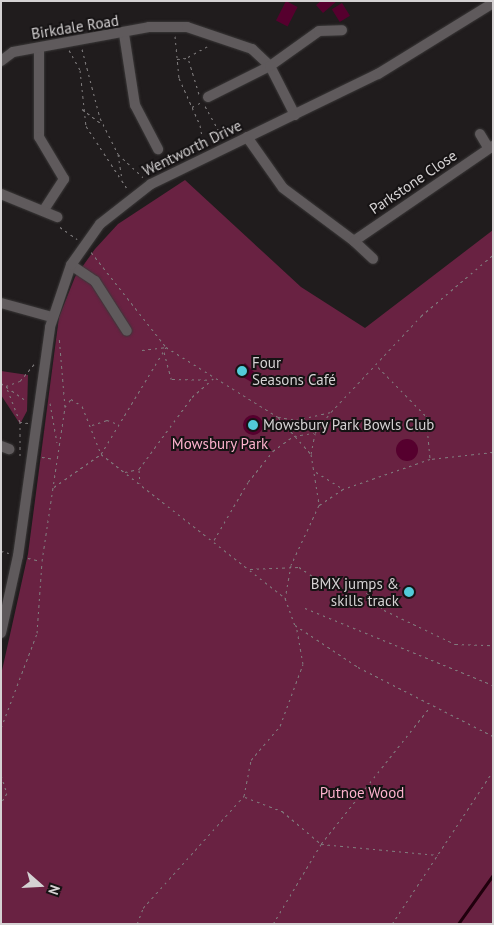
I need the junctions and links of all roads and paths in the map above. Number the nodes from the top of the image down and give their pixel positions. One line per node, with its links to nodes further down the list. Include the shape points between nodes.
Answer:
1 (493, 3): 15 (street, Wentworth Drive, via 378,74)
2 (174, 26): 4 (street, Birkdale Road); 5 (street, Birkdale Road); 11 (path)
3 (342, 30): 12 (street, via 318,27)
4 (124, 34): 6 (street, Birkdale Road); 21 (street, via 135,105)
5 (222, 35): 9 (path); 12 (street, Birkdale Road, via 252,49)
6 (80, 41): 7 (street, Birkdale Road); 16 (path)
7 (65, 43): 8 (street, Birkdale Road); 14 (path, via 80,70)
8 (40, 48): 10 (street, Birkdale Road); 29 (street, via 39,137 64,180)
9 (188, 57): 11 (path); 19 (path, via 190,74)
10 (2, 58)
11 (177, 59): 23 (path, via 179,78 200,125)
12 (270, 66): 13 (street); 15 (street, Birkdale Road)
13 (208, 97)
14 (82, 109): 16 (path); 25 (path, via 86,126)
15 (295, 115): 18 (street, Wentworth Drive)
16 (103, 125): 22 (path)
17 (480, 134): 20 (street, Parkstone Close)
18 (248, 137): 19 (street, Wentworth Drive); 31 (street, via 283,188)
19 (228, 146): 23 (street, Wentworth Drive)
20 (491, 147): 31 (street, Parkstone Close)
21 (158, 149): 24 (path)
22 (118, 154): 25 (path); 26 (path)
23 (206, 157): 24 (street, Wentworth Drive)
24 (172, 172): 26 (street, Wentworth Drive)
25 (122, 181): 28 (path)
26 (151, 184): 28 (street, Wentworth Drive)
27 (1, 194): 29 (street)
28 (132, 197): 32 (street, Wentworth Drive)
29 (43, 211): 30 (street)
30 (57, 217): 32 (path, via 55,223)
31 (354, 241): 34 (street)
32 (84, 244): 35 (street, Wentworth Drive); 39 (path)
33 (493, 255): 43 (path, via 421,316)
34 (373, 259)
35 (71, 265): 37 (street, Wentworth Drive); 38 (street, via 95,281)
36 (1, 303): 37 (street)
37 (51, 322): 42 (street, Wentworth Drive); 50 (path, via 60,338)
38 (127, 330)
39 (166, 347): 40 (path); 41 (path); 44 (path)
40 (142, 350)
41 (164, 351): 45 (path, via 171,379); 55 (path)
42 (44, 354): 47 (path, via 20,381); 54 (street, Wentworth Drive)
43 (377, 366): 51 (path); 67 (path, via 426,416)
44 (215, 378): 45 (path); 52 (path)
45 (212, 380): 69 (path, via 192,397)
46 (1, 383): 47 (path)
47 (6, 386): 48 (path); 53 (path)
48 (24, 399)
49 (49, 402): 59 (path)
50 (65, 407): 56 (path, via 71,399 82,406); 59 (path)
51 (331, 412): 52 (path, via 296,420); 57 (path)
52 (278, 417): 58 (path)
53 (20, 422): 54 (path); 62 (path)
54 (35, 424): 68 (street, Wentworth Drive)
55 (119, 424): 56 (path, via 107,420); 63 (path)
56 (91, 425): 63 (path)
57 (316, 433): 58 (path); 64 (path)
58 (294, 436): 64 (path); 76 (path, via 273,451 248,482)
59 (57, 444): 66 (path)
60 (5, 447): 62 (path)
61 (493, 452): 67 (path)
62 (20, 453): 65 (path); 68 (path)
63 (100, 454): 70 (path); 73 (path)
64 (311, 454): 71 (path)
65 (20, 456)
66 (56, 459): 68 (path, via 42,457); 73 (path)
67 (430, 459): 74 (path)
68 (36, 460): 82 (street, Wentworth Drive)
69 (139, 469): 70 (path); 72 (path)
70 (123, 472): 72 (path)
71 (315, 472): 74 (path); 75 (path)
72 (140, 485): 76 (path)
73 (53, 488): 86 (path, via 37,633)
74 (343, 489): 75 (path)
75 (319, 504): 77 (path)
76 (214, 541): 78 (path)
77 (291, 565): 78 (path); 79 (path); 83 (path, via 308,570 326,585 362,588 384,610 456,644)
78 (249, 569): 79 (path)
79 (286, 598): 81 (path)
80 (305, 608): 84 (path)
81 (296, 625): 85 (path); 92 (path, via 303,664 280,726 251,760)
82 (1, 633)
83 (493, 645)
84 (493, 685)
85 (430, 707): 87 (path); 94 (path)
86 (1, 728)
87 (493, 736)
88 (493, 771): 95 (path)
89 (1, 775): 90 (path)
90 (4, 784): 91 (path); 93 (path, via 7,793)
91 (1, 785)
92 (244, 796): 94 (path, via 282,811); 96 (path, via 143,908)
93 (1, 803)
94 (321, 844): 95 (path); 97 (path)
95 (437, 855): 98 (path)
96 (136, 924)
97 (273, 924)
98 (392, 924)

